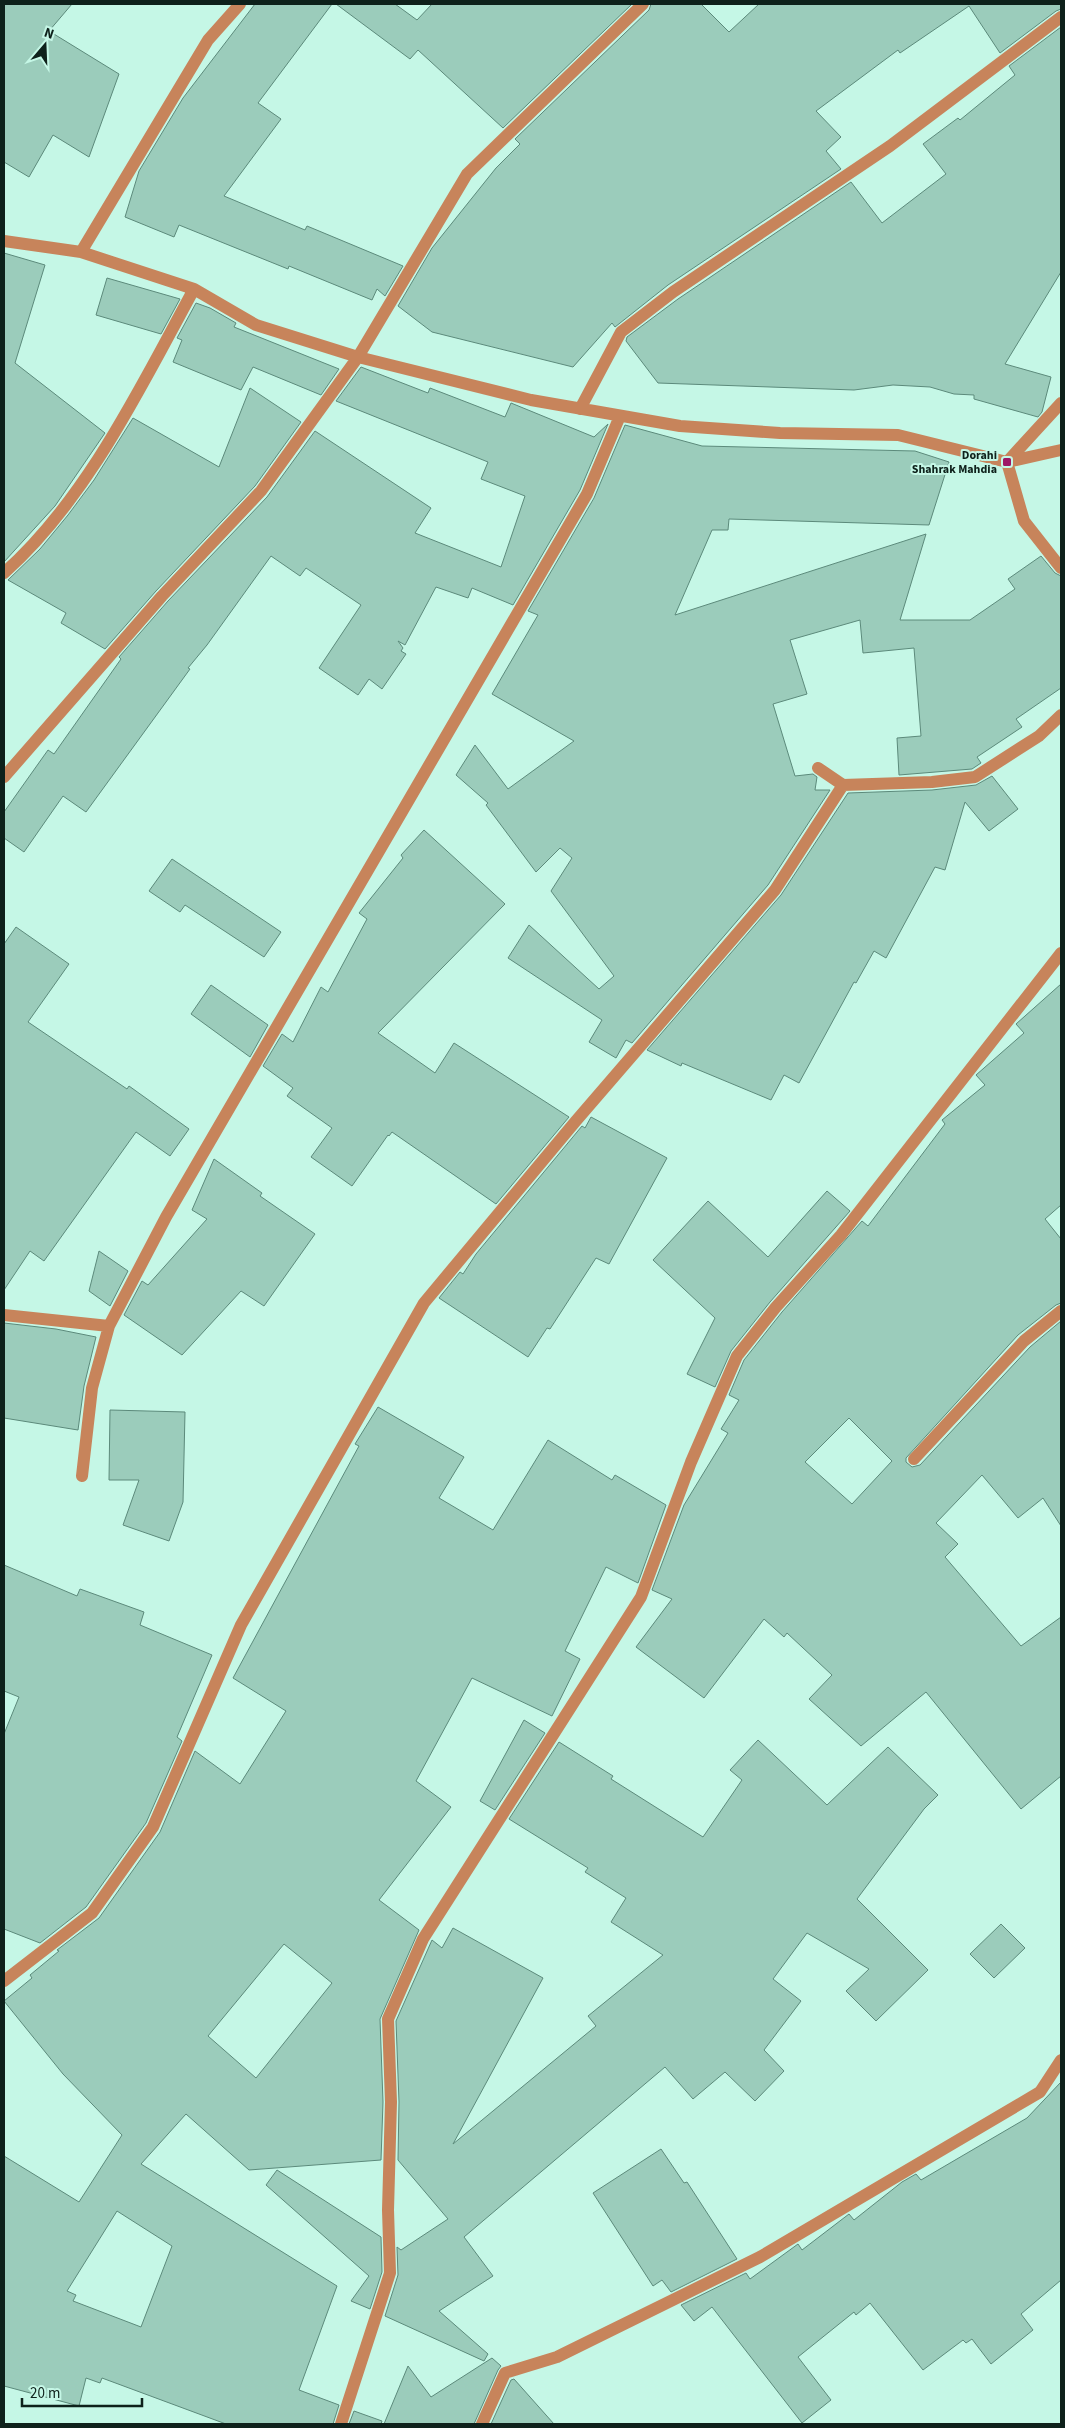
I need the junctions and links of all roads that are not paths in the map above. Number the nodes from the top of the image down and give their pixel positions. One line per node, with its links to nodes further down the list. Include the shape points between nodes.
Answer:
1 (240, 4): 5 (street, via 208,40)
2 (643, 4): 7 (street, via 467,174)
3 (1061, 17): 9 (street, via 890,146 673,292 621,332)
4 (4, 241): 5 (street)
5 (80, 252): 6 (street)
6 (194, 289): 7 (street, via 256,325); 14 (street, via 107,449 30,549)
7 (358, 357): 9 (street); 17 (street, via 261,491 162,596)
8 (1061, 403): 12 (street)
9 (580, 409): 10 (street)
10 (620, 416): 12 (street, via 680,426 780,433 898,435); 22 (street, via 587,494 166,1217)
11 (1061, 450): 12 (street)
12 (1007, 462): 13 (street, via 1024,521)
13 (1061, 568)
14 (4, 573)
15 (1061, 715): 18 (street, via 1039,736 975,777)
16 (818, 768): 18 (street)
17 (4, 777)
18 (843, 785): 25 (street, via 775,890 424,1303 241,1625 153,1827 92,1913)
19 (1061, 953): 27 (street, via 841,1235 737,1356 691,1462 640,1597 423,1939 388,2019 390,2273)
20 (1061, 1311): 23 (street, via 1024,1341)
21 (4, 1316): 22 (street)
22 (108, 1326): 24 (street, via 92,1388)
23 (914, 1459)
24 (82, 1476)
25 (4, 1981)
26 (1061, 2060): 28 (street, via 1040,2092 760,2257 557,2357 505,2373)
27 (341, 2424)
28 (482, 2424)

